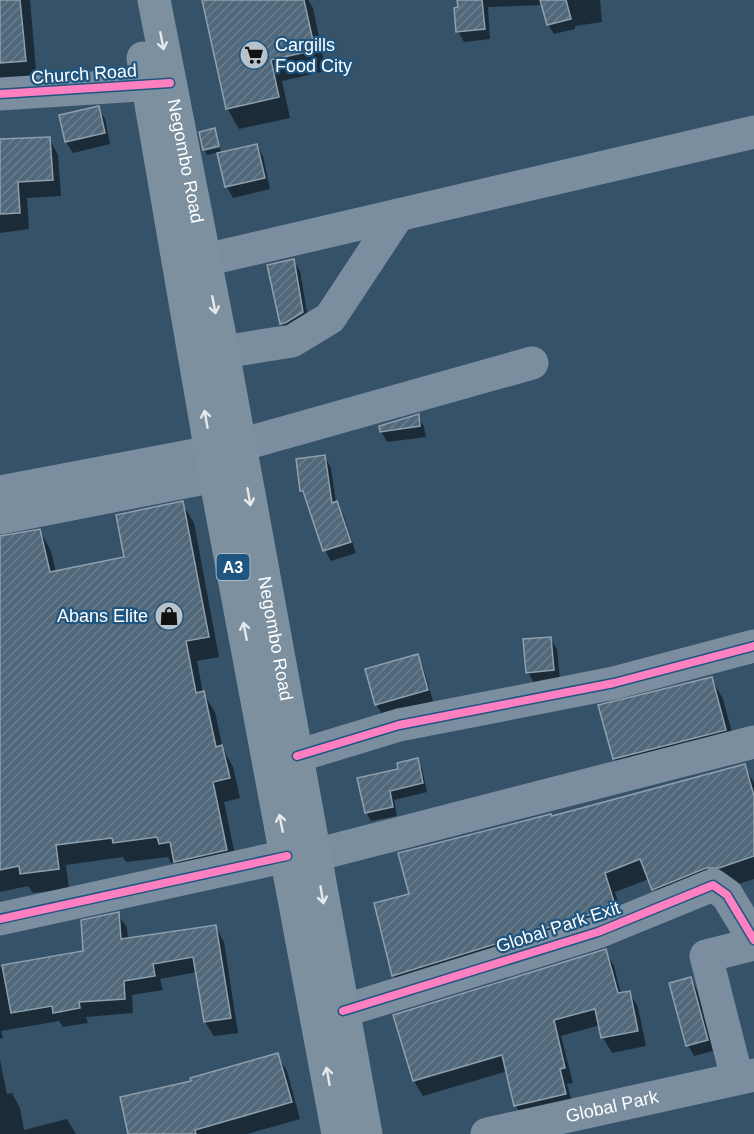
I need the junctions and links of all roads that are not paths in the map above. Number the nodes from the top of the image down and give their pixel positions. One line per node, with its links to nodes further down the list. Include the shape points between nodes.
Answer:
1 (132, 0): 3 (highway, Negombo Road / A3)
2 (154, 0): 3 (highway, Negombo Road / A3, one-way to 3)
3 (159, 83): 4 (street, Church Road); 7 (highway, Negombo Road / A3); 10 (highway, Negombo Road / A3, one-way to 3)
4 (0, 94)
5 (754, 132): 6 (street)
6 (398, 215): 7 (street); 8 (street, via 330,318 292,341)
7 (205, 260): 8 (highway, Negombo Road / A3, one-way to 8)
8 (223, 352): 10 (highway, Negombo Road / A3)
9 (532, 363): 10 (street)
10 (222, 457): 11 (street); 12 (street); 15 (highway, Negombo Road / A3, one-way to 15); 16 (highway, Negombo Road / A3, one-way to 10)
11 (0, 492)
12 (0, 518)
13 (754, 646): 15 (street, via 614,683 399,725)
14 (754, 741): 16 (street)
15 (297, 756): 16 (highway, Negombo Road / A3)
16 (301, 855): 17 (street); 19 (highway, Negombo Road / A3, one-way to 19); 22 (highway, Negombo Road / A3, one-way to 16)
17 (0, 919)
18 (754, 942): 19 (street, Global Park Exit, via 727,895 713,885 598,932); 20 (street, Global Park, via 706,956)
19 (343, 1011): 23 (highway, Negombo Road / A3)
20 (745, 1076): 21 (street, Global Park)
21 (502, 1132)
22 (338, 1134)
23 (366, 1134)

